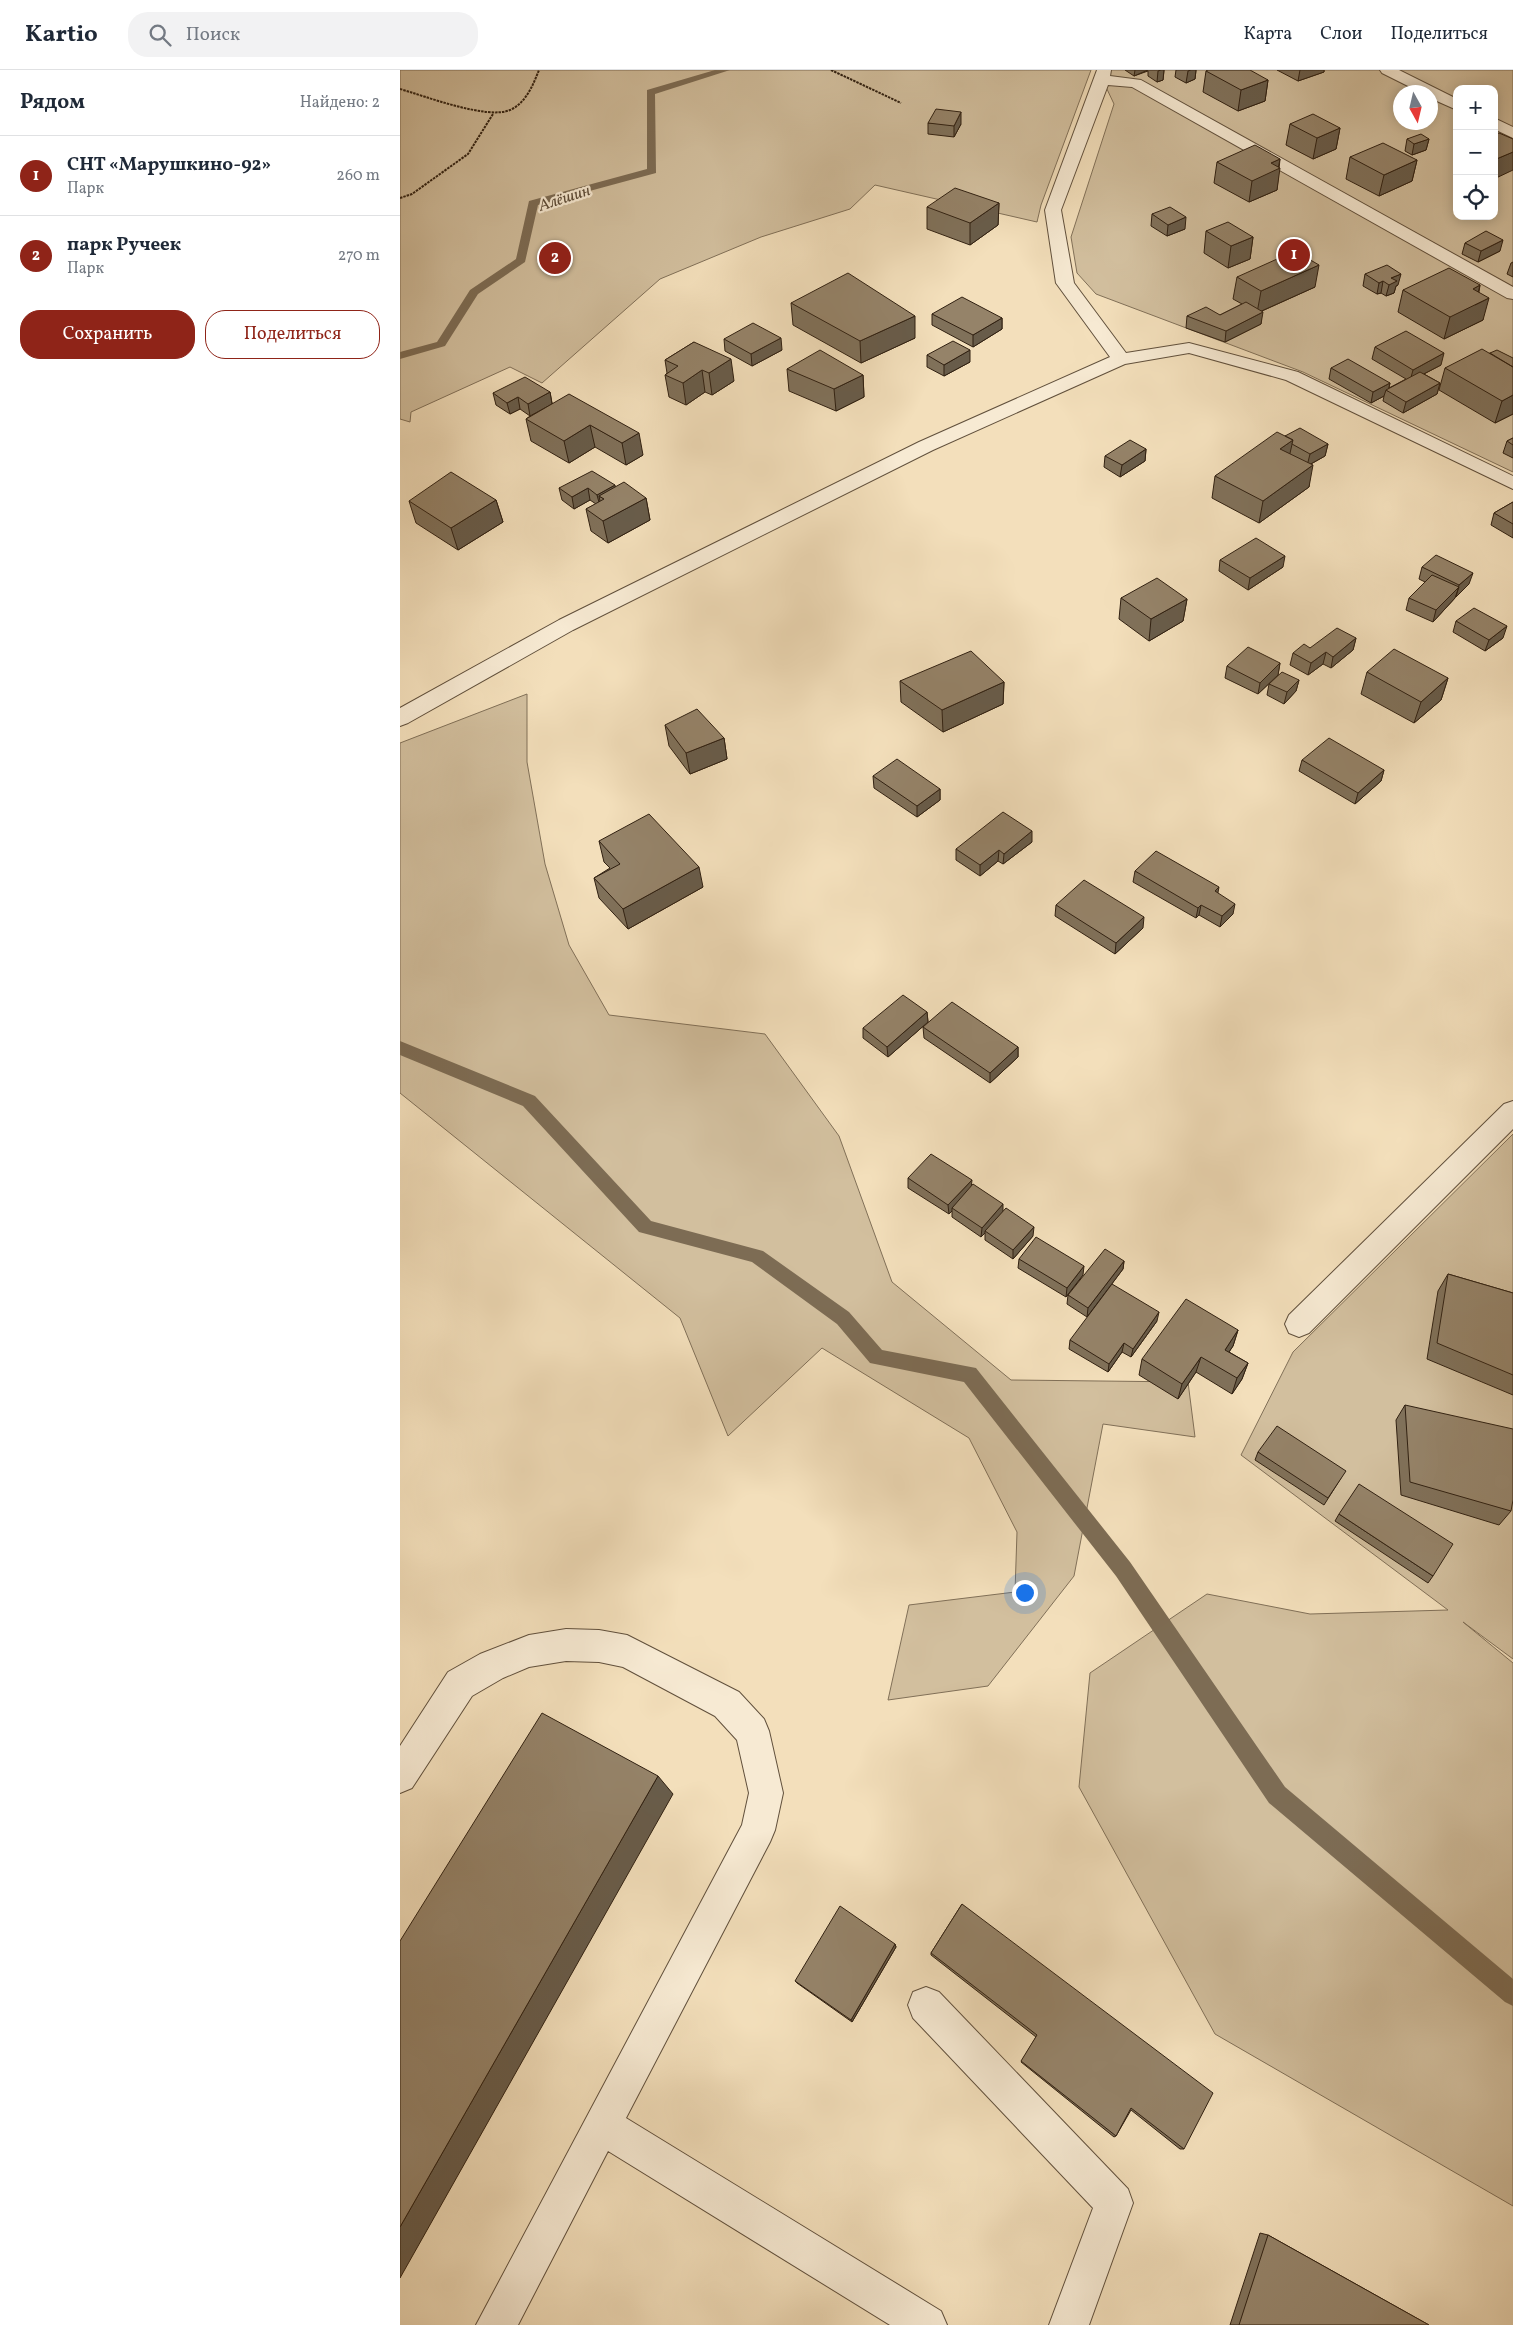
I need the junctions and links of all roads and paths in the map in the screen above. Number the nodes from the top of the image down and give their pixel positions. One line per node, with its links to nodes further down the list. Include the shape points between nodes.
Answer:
1 (539, 70): 8 (path, via 532,89 522,100 509,111)
2 (831, 70): 6 (path)
3 (1387, 70): 7 (street)
4 (1103, 75): 12 (street, via 1136,83); 13 (street, via 1053,210 1064,283)
5 (400, 89): 8 (path)
6 (900, 103)
7 (1453, 103)
8 (493, 114): 11 (path, via 468,154 412,194)
9 (1498, 125): 10 (street)
10 (1513, 133)
11 (400, 198)
12 (1513, 294)
13 (1121, 358): 14 (street, via 1189,348 1292,376); 15 (street, via 926,446 566,625)
14 (1513, 483)
15 (400, 718)
16 (1513, 1112): 17 (street)
17 (1299, 1324)
18 (400, 1776): 20 (street, via 460,1684 529,1651 566,1645 599,1646 626,1652 727,1704 752,1731 766,1794 758,1830)
19 (926, 2005): 23 (street, via 1114,2203)
20 (602, 2125): 21 (street); 22 (street)
21 (919, 2323)
22 (496, 2325)
23 (1069, 2325)

